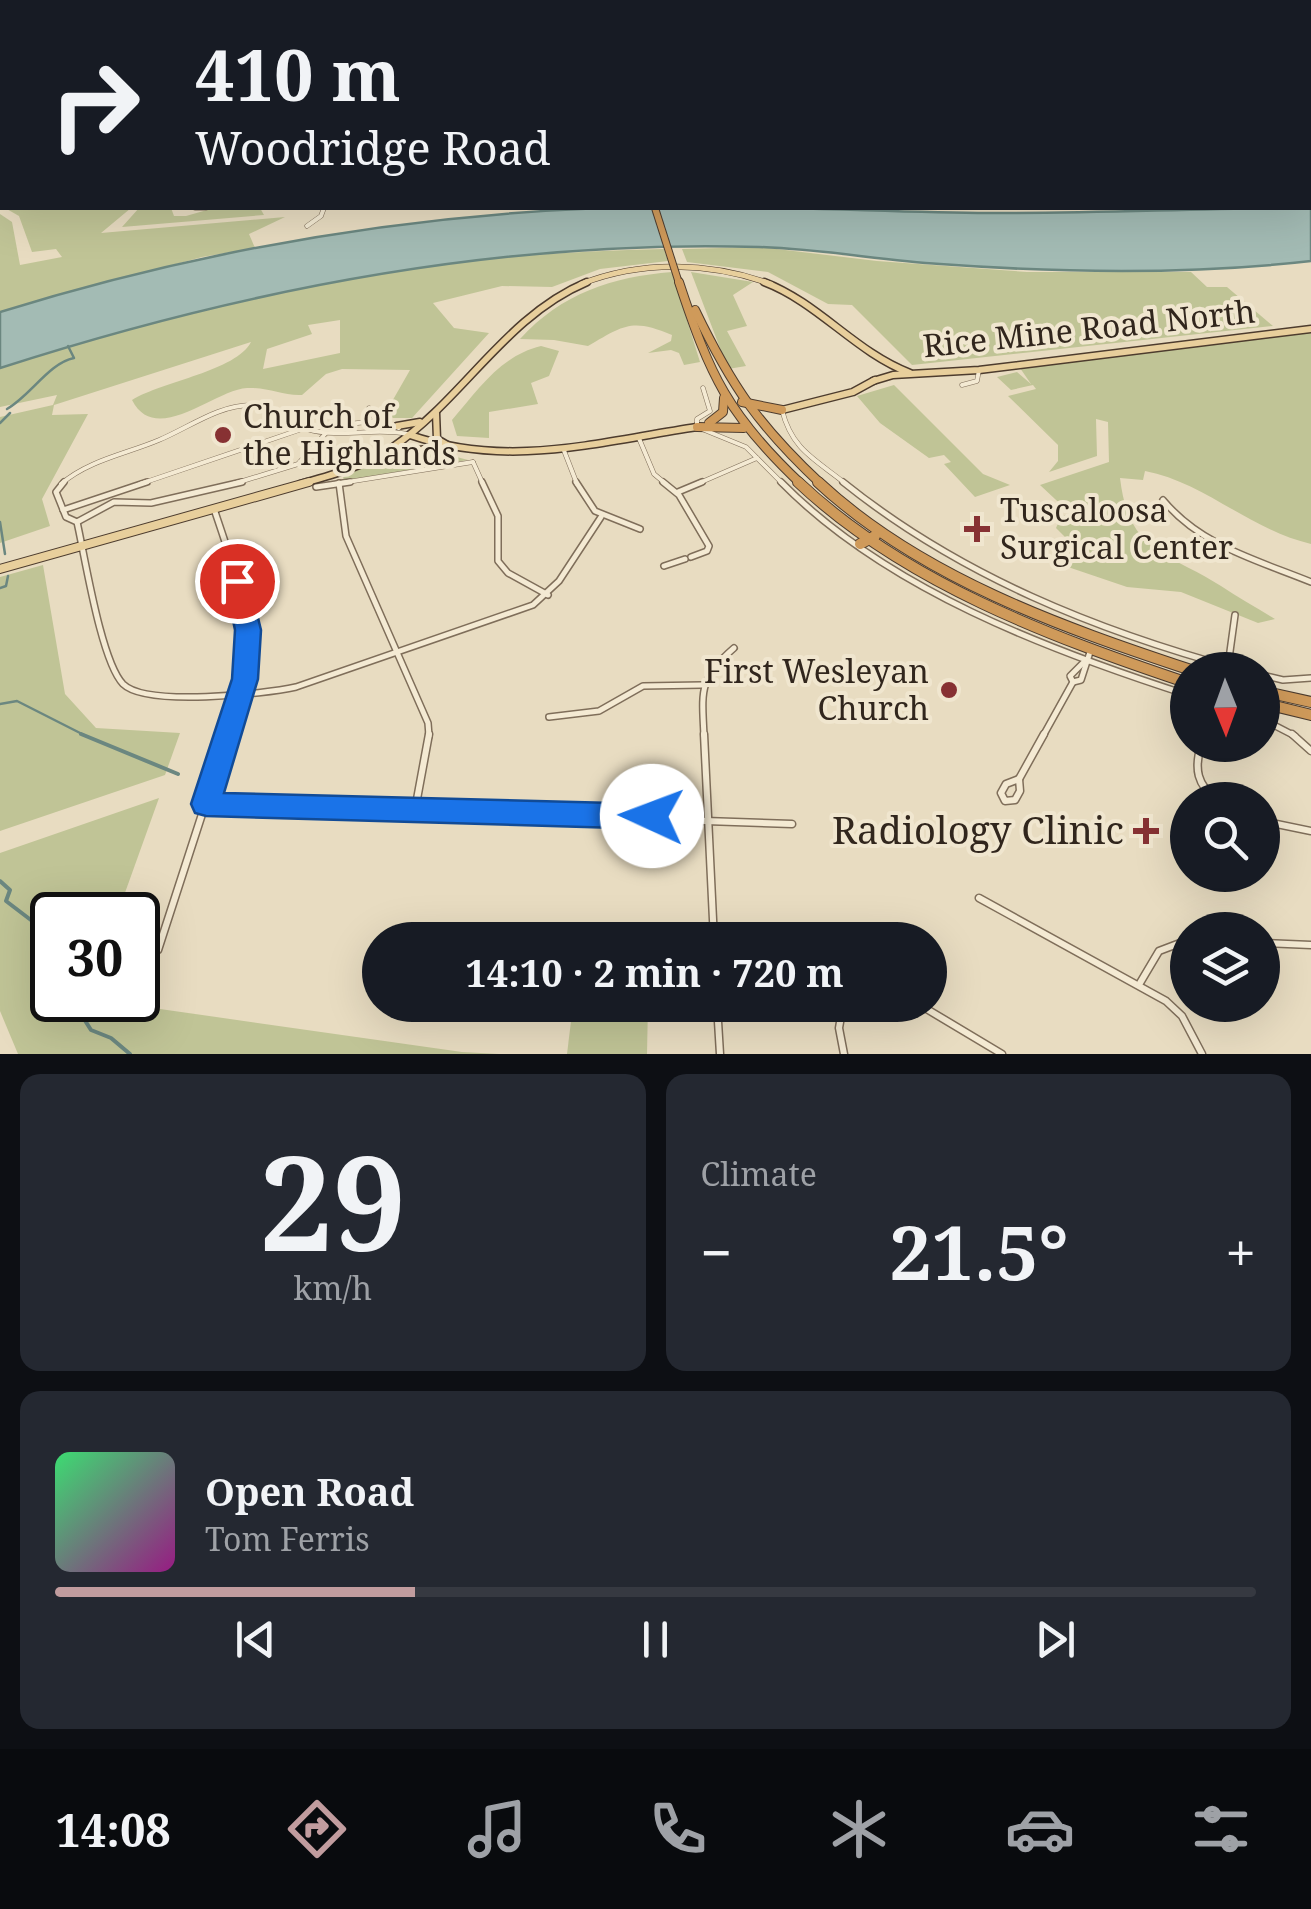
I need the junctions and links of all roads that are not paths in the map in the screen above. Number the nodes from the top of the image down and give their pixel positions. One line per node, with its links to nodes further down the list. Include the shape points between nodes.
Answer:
1 (323, 210): 3 (street)
2 (658, 210): 6 (highway, bridge)
3 (307, 226)
4 (1311, 329): 8 (main road, Rice Mine Road North)
5 (870, 356): 7 (main road); 9 (main road); 16 (main road, via 802,298 762,280 695,268 637,270 581,283 536,310)
6 (714, 367): 13 (highway); 14 (highway)
7 (890, 367): 9 (main road, Rice Mine Road North); 10 (main road)
8 (979, 370): 10 (main road, Rice Mine Road North); 11 (street, via 977,381)
9 (874, 373): 10 (main road, Rice Mine Road North); 17 (main road, Rice Mine Road North, via 853,392)
10 (910, 373)
11 (962, 384)
12 (704, 388): 21 (street, via 710,411 697,419)
13 (724, 398): 21 (highway, via 716,420); 24 (highway)
14 (744, 406): 17 (highway); 22 (highway)
15 (369, 408): 18 (street)
16 (436, 410): 19 (main road); 30 (main road, via 437,439)
17 (782, 410): 22 (highway); 42 (street, via 789,436)
18 (376, 421): 20 (street); 23 (street)
19 (425, 421): 20 (main road); 26 (main road)
20 (397, 426): 26 (street)
21 (697, 427): 24 (highway); 27 (main road); 33 (street)
22 (761, 427): 45 (highway, via 813,478)
23 (303, 428): 25 (street); 39 (street); 39 (street, via 258,405 203,417 64,482 56,492)
24 (747, 429): 43 (highway)
25 (326, 433): 26 (street, via 384,428); 41 (street, via 286,470 180,498 114,502)
26 (410, 435): 29 (main road); 31 (main road)
27 (638, 436): 28 (main road); 36 (street, via 654,474)
28 (563, 447): 32 (main road); 40 (street, via 582,498)
29 (438, 448): 30 (main road); 31 (main road)
30 (462, 452): 32 (main road)
31 (380, 456): 38 (main road)
32 (475, 458): 34 (street); 54 (street, via 498,516 498,561)
33 (757, 458): 36 (street); 47 (street)
34 (339, 483): 35 (street); 62 (street, via 346,536)
35 (316, 486)
36 (677, 492): 50 (street, via 709,546)
37 (1163, 500): 52 (street, via 1190,528)
38 (214, 509): 49 (main road); 70 (street, via 247,616)
39 (63, 510): 41 (street)
40 (600, 518): 44 (street); 54 (street)
41 (76, 522): 49 (street)
42 (898, 523): 45 (highway); 53 (street)
43 (854, 524): 45 (highway); 46 (highway)
44 (640, 528)
45 (883, 530): 48 (highway)
46 (872, 537): 47 (highway); 48 (highway); 59 (highway, via 967,594)
47 (860, 544): 63 (street, via 962,606)
48 (906, 544): 55 (highway)
49 (84, 546): 51 (main road); 70 (street, via 110,662 124,685 156,697)
50 (664, 566)
51 (0, 569)
52 (1311, 582)
53 (1010, 586): 55 (highway); 60 (street)
54 (548, 595): 62 (street)
55 (1001, 596): 58 (highway)
56 (1235, 615): 61 (street)
57 (734, 648): 68 (street)
58 (1124, 648): 59 (highway); 64 (highway)
59 (1091, 649): 63 (street); 65 (highway)
60 (1184, 652)
61 (1230, 652)
62 (398, 653): 70 (street, via 280,691); 80 (street, via 428,723)
63 (1085, 661): 69 (street); 78 (street, via 1081,680 1073,682)
64 (1170, 663)
65 (1170, 676)
66 (1311, 678): 67 (street)
67 (1280, 680)
68 (702, 685): 75 (street, via 643,686 598,712); 81 (street)
69 (1170, 689)
70 (242, 693): 79 (street)
71 (1280, 694): 72 (highway)
72 (1311, 702)
73 (1280, 707): 74 (highway)
74 (1311, 715)
75 (550, 716)
76 (1280, 728): 77 (street)
77 (1311, 751)
78 (1019, 779)
79 (206, 804): 80 (street); 88 (street)
80 (415, 810): 81 (street)
81 (706, 820): 82 (street); 86 (street)
82 (792, 824)
83 (1280, 825): 84 (street)
84 (1311, 831)
85 (979, 898): 91 (street)
86 (713, 922)
87 (1280, 943): 89 (street)
88 (160, 944)
89 (1311, 945)
90 (1170, 947): 91 (street, via 1159,951)
91 (1140, 983): 98 (street, via 1182,1016)
92 (947, 1021): 97 (street)
93 (719, 1022): 95 (street)
94 (840, 1022): 96 (street)
95 (720, 1054)
96 (844, 1054)
97 (1002, 1054)
98 (1202, 1054)

